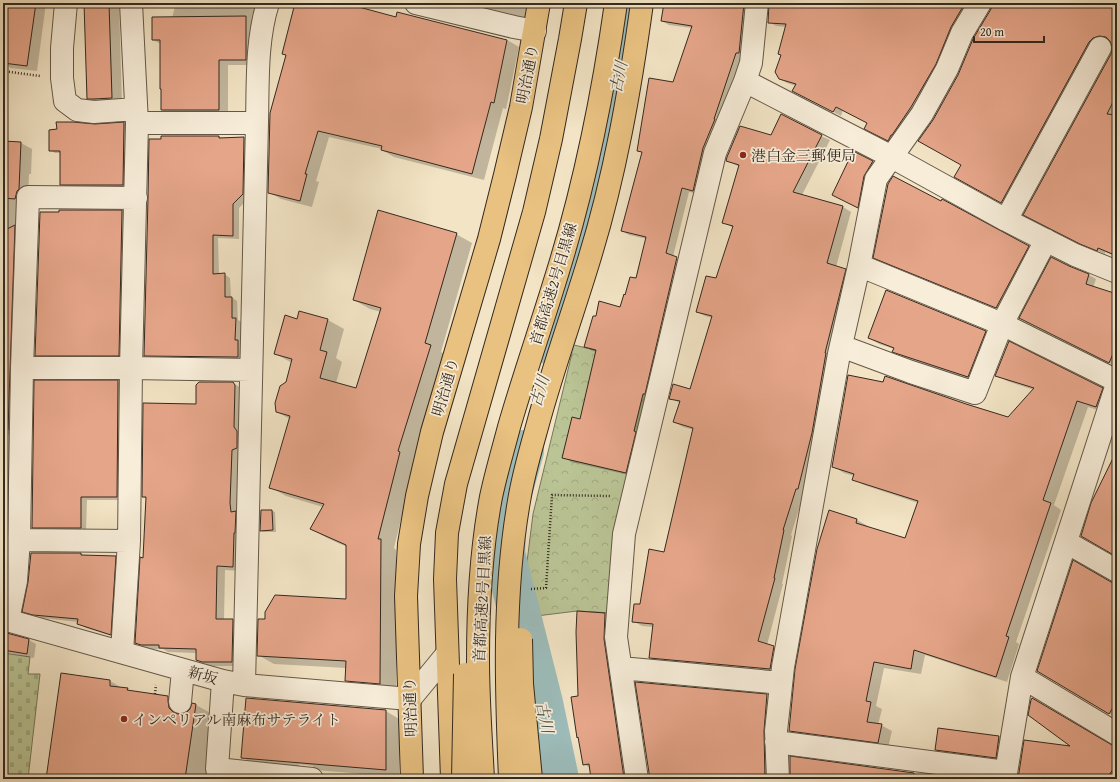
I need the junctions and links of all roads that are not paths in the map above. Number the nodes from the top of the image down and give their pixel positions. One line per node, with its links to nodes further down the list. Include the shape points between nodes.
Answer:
1 (66, 3): 14 (street, via 62,48 65,102 77,110)
2 (131, 3): 14 (street)
3 (268, 3): 15 (street, via 260,45)
4 (416, 3): 11 (street)
5 (539, 3): 11 (main road, 明治通り)
6 (576, 3): 37 (main road, via 551,139 534,212 456,484 447,533)
7 (616, 3): 30 (main road, 首都高速2号目黒線, bridge, via 591,144 578,200 520,388)
8 (642, 3): 29 (main road, 首都高速2号目黒線, bridge, via 620,137 606,202)
9 (757, 3): 13 (street, via 751,62)
10 (980, 3): 16 (street, via 962,33 947,69 922,114)
11 (535, 31): 43 (main road, 明治通り, via 505,175 432,432 417,496 406,596)
12 (1100, 48): 18 (street)
13 (745, 81): 16 (street); 38 (street, via 715,153 624,534 616,637)
14 (137, 116): 15 (street); 17 (street)
15 (257, 123): 26 (street)
16 (892, 157): 18 (street); 20 (street, via 876,179)
17 (136, 198): 24 (street, via 28,197); 25 (street)
18 (1006, 220): 19 (street)
19 (1046, 240): 21 (street); 22 (street)
20 (858, 266): 22 (street); 23 (street)
21 (1117, 272)
22 (1002, 324): 23 (street, via 975,393); 27 (street)
23 (841, 346): 42 (street)
24 (22, 368): 25 (street); 31 (street)
25 (131, 368): 26 (street); 32 (street)
26 (251, 370): 41 (street)
27 (1117, 381)
28 (1117, 384): 33 (street)
29 (528, 460): 53 (main road, 首都高速2号目黒線, bridge, via 512,548 508,597 506,650); 54 (main road, bridge, via 519,589 522,684)
30 (491, 496): 51 (main road, bridge, via 475,558 466,618); 52 (main road, 首都高速2号目黒線, bridge, via 484,539 478,660)
31 (19, 540): 32 (street); 35 (street, via 16,581)
32 (129, 541): 36 (street)
33 (1066, 542): 34 (street); 40 (street)
34 (1117, 571)
35 (5, 619): 36 (street, 新坂)
36 (122, 652): 39 (street, 新坂)
37 (447, 654): 43 (street); 50 (main road)
38 (621, 668): 42 (street); 55 (street)
39 (183, 670): 41 (street, 新坂); 44 (street)
40 (1022, 677): 45 (street); 47 (street)
41 (233, 683): 43 (street, 新坂); 48 (street, via 217,768)
42 (781, 683): 46 (street)
43 (410, 699): 49 (main road, 明治通り)
44 (180, 702)
45 (1117, 734)
46 (776, 742): 47 (street); 56 (street)
47 (1006, 776)
48 (312, 779)
49 (412, 779)
50 (452, 779)
51 (463, 779)
52 (483, 779)
53 (510, 779)
54 (531, 779)
55 (637, 779)
56 (778, 779)

